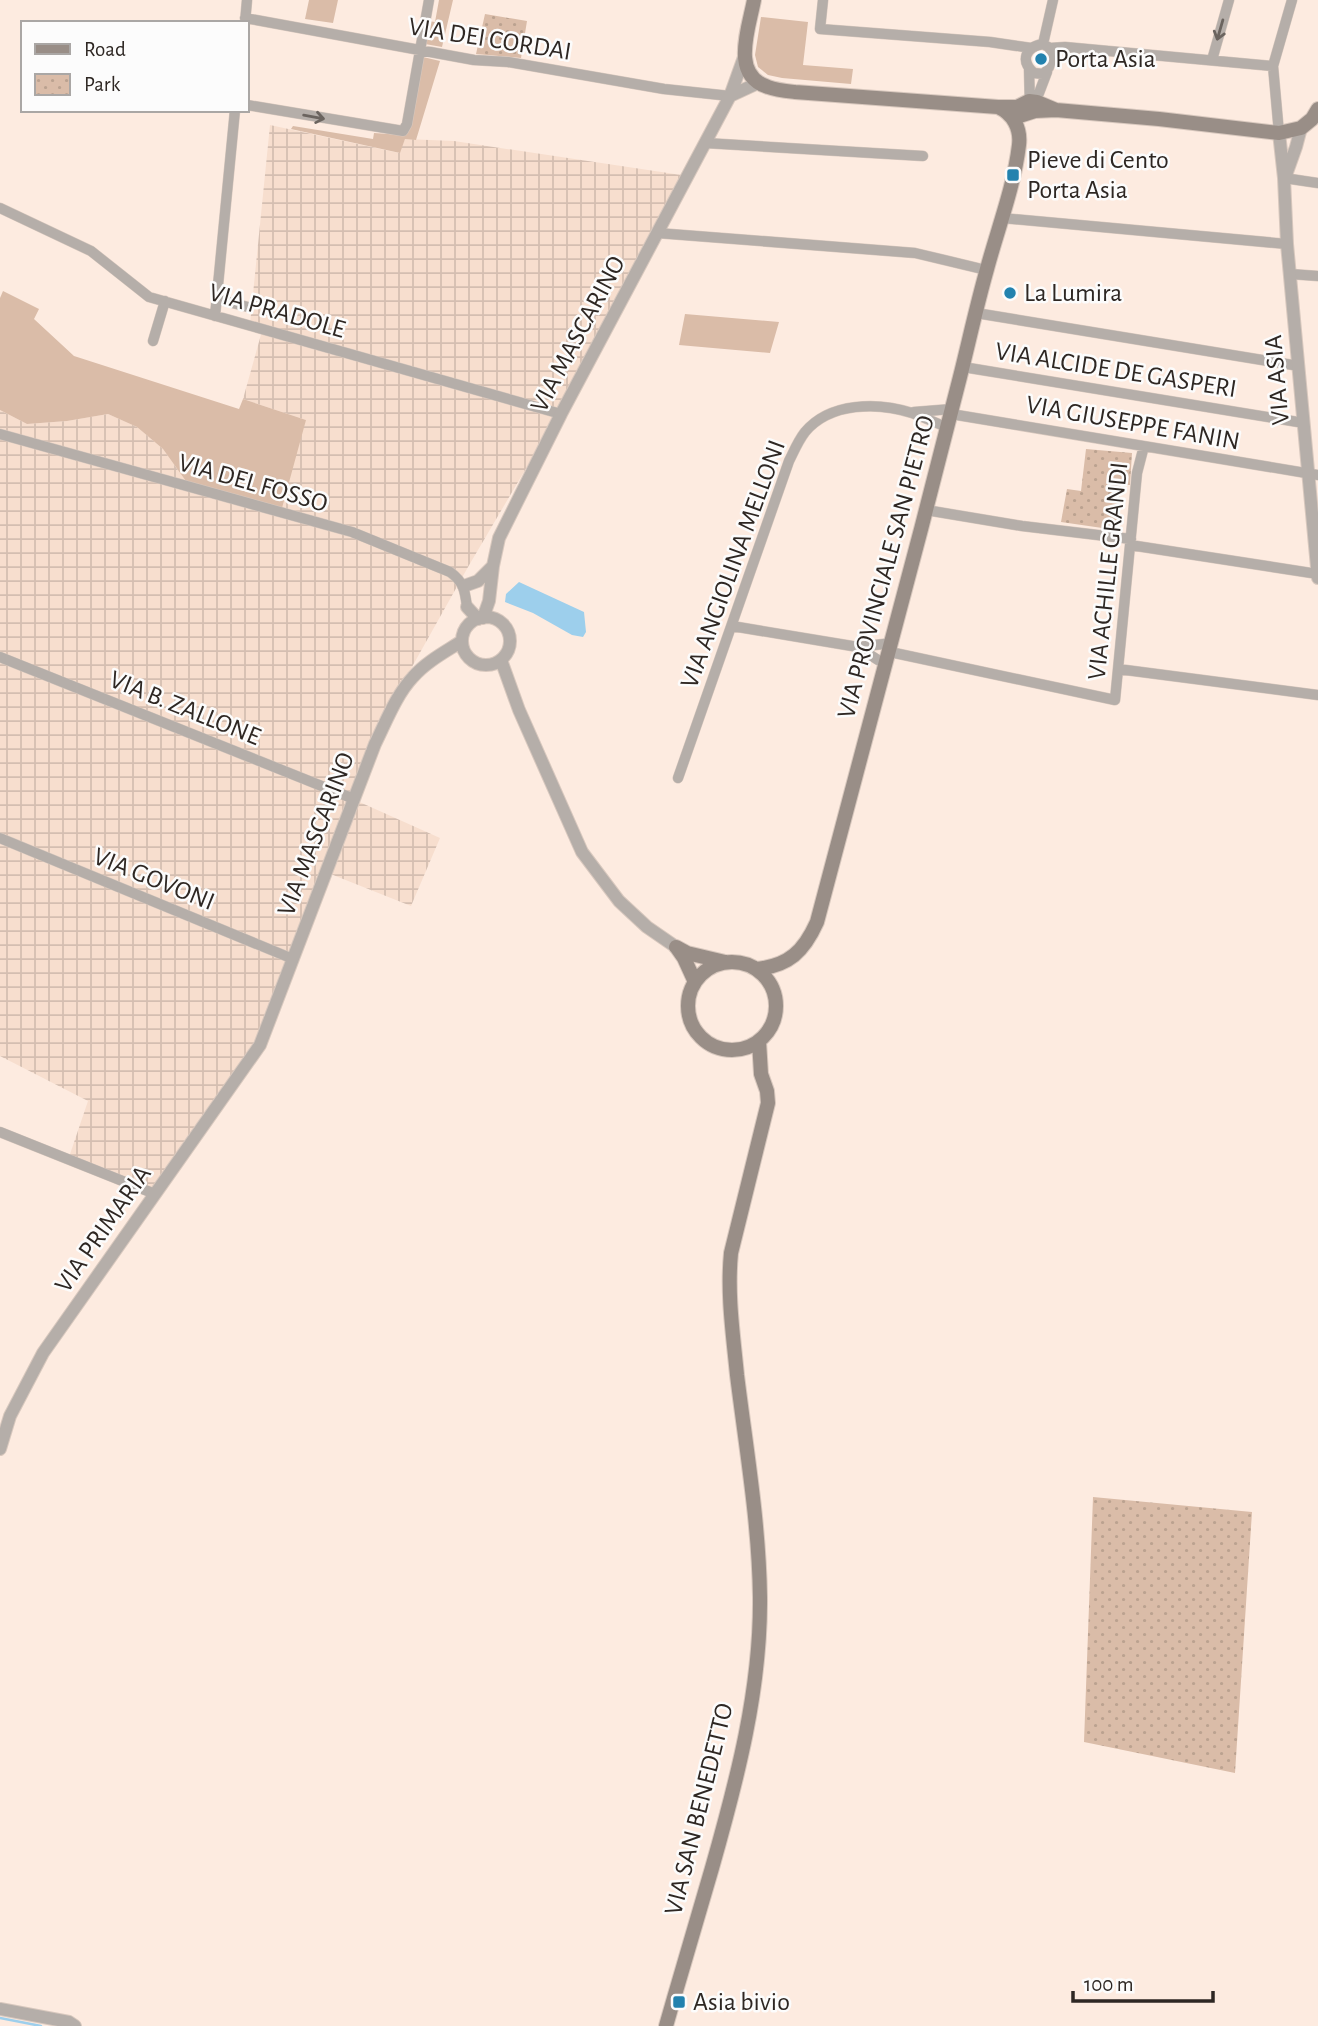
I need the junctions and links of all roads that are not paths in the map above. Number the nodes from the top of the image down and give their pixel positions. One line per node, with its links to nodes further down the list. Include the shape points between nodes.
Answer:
1 (247, 0): 8 (street)
2 (429, 0): 12 (street)
3 (754, 0): 13 (main road)
4 (823, 0): 11 (street, via 820,29)
5 (1053, 0): 10 (street)
6 (1229, 0): 14 (street, one-way to 14)
7 (1292, 0): 15 (street)
8 (245, 21)
9 (248, 21): 12 (street, VIA DEI CORDAI)
10 (1046, 46): 11 (street); 14 (street); 17 (street)
11 (1031, 48): 16 (street, via 1026,59)
12 (420, 50): 20 (street, VIA DEI CORDAI); 21 (street, one-way to 12, via 403,131)
13 (744, 57): 18 (main road); 20 (street, VIA MASCARINO)
14 (1212, 60): 15 (street)
15 (1273, 66): 29 (street)
16 (1029, 69): 17 (street, via 1034,74); 22 (street)
17 (1047, 72): 19 (street)
18 (758, 83): 20 (street); 23 (main road, via 795,92)
19 (1044, 83): 22 (street); 24 (street, via 1042,96)
20 (730, 96): 30 (street, VIA MASCARINO)
21 (248, 105)
22 (1027, 106): 23 (main road); 24 (main road); 27 (main road); 31 (main road, VIA PROVINCIALE SAN PIETRO)
23 (998, 107): 27 (main road)
24 (1051, 108): 29 (main road)
25 (1318, 109): 28 (main road)
26 (235, 112): 42 (street)
27 (1013, 118): 31 (main road)
28 (1301, 128): 29 (main road); 33 (street, VIA ASIA)
29 (1279, 133): 33 (street, VIA ASIA)
30 (705, 142): 32 (street); 37 (street, VIA MASCARINO)
31 (1020, 143): 36 (main road, VIA PROVINCIALE SAN PIETRO)
32 (923, 156)
33 (1284, 178): 34 (street); 38 (street, VIA ASIA)
34 (1318, 183)
35 (1, 210): 43 (street, VIA PRADOLE, via 91,251 149,297)
36 (1002, 218): 38 (street); 39 (main road, VIA PROVINCIALE SAN PIETRO)
37 (657, 233): 39 (street, via 915,253); 51 (street, VIA MASCARINO)
38 (1287, 244): 40 (street, VIA ASIA)
39 (986, 270): 45 (main road, VIA PROVINCIALE SAN PIETRO)
40 (1290, 274): 41 (street); 48 (street, VIA ASIA)
41 (1318, 276)
42 (217, 299): 44 (street); 46 (street)
43 (165, 301): 46 (street, VIA PRADOLE); 47 (street)
44 (248, 307)
45 (976, 313): 48 (street); 49 (main road, VIA PROVINCIALE SAN PIETRO)
46 (215, 316): 51 (street, VIA PRADOLE)
47 (153, 341)
48 (1299, 366): 53 (street, VIA ASIA)
49 (963, 367): 52 (main road, VIA PROVINCIALE SAN PIETRO); 53 (street, VIA ALCIDE DE GASPERI)
50 (910, 412): 52 (street, VIA ANGIOLINA MELLONI); 52 (street, VIA ANGIOLINA MELLONI); 64 (street, VIA ANGIOLINA MELLONI, via 848,408 807,430 789,461)
51 (561, 414): 59 (street, VIA MASCARINO, via 499,538)
52 (950, 417): 55 (street, VIA GIUSEPPE FANIN); 57 (main road, VIA PROVINCIALE SAN PIETRO)
53 (1304, 423): 56 (street, VIA ASIA)
54 (0, 434): 61 (street, VIA DEL FOSSO, via 352,533 450,572)
55 (1144, 446): 56 (street, VIA GIUSEPPE FANIN); 58 (street, VIA ACHILLE GRANDI)
56 (1313, 475): 60 (street, VIA ASIA)
57 (926, 510): 58 (street); 67 (main road, VIA PROVINCIALE SAN PIETRO)
58 (1131, 542): 60 (street); 70 (street, VIA ACHILLE GRANDI)
59 (493, 566): 61 (street, via 478,581); 63 (street, VIA MASCARINO, via 489,601)
60 (1318, 576)
61 (464, 586): 62 (street)
62 (467, 607): 63 (street)
63 (481, 620): 66 (street, via 463,633); 69 (street, via 505,627 510,641)
64 (732, 626): 65 (street); 72 (street, VIA ANGIOLINA MELLONI)
65 (858, 646): 67 (street); 67 (street, via 878,660)
66 (463, 647): 69 (street, via 476,663); 73 (street, VIA MASCARINO, via 440,655 411,678 375,744)
67 (890, 652): 70 (street, VIA ACHILLE GRANDI, via 1115,701); 77 (main road, VIA PROVINCIALE SAN PIETRO, via 817,922 807,941)
68 (0, 657): 73 (street, VIA B. ZALLONE)
69 (496, 662): 75 (street, via 582,852 619,901)
70 (1118, 669): 71 (street)
71 (1318, 695)
72 (678, 778)
73 (354, 799): 76 (street, VIA MASCARINO)
74 (0, 838): 76 (street, VIA GOVONI)
75 (676, 947): 78 (main road); 80 (main road)
76 (293, 959): 83 (street, VIA MASCARINO)
77 (787, 961): 79 (main road); 81 (main road)
78 (726, 962): 79 (main road); 80 (main road, via 711,967)
79 (756, 969): 81 (main road)
80 (695, 982): 84 (main road, via 688,1008 693,1026 710,1044)
81 (775, 994): 82 (main road, via 775,1016)
82 (759, 1041): 84 (main road); 85 (main road)
83 (260, 1045): 87 (street, VIA PRIMARIA)
84 (734, 1050): 85 (main road)
85 (761, 1074): 91 (main road, VIA SAN BENEDETTO, via 768,1103 730,1253 728,1278 757,1541 758,1648 732,1796)
86 (0, 1132): 87 (street)
87 (155, 1194): 88 (street, VIA PRIMARIA, via 43,1353 10,1416)
88 (0, 1449)
89 (0, 2009): 90 (street)
90 (75, 2026)
91 (666, 2026)

